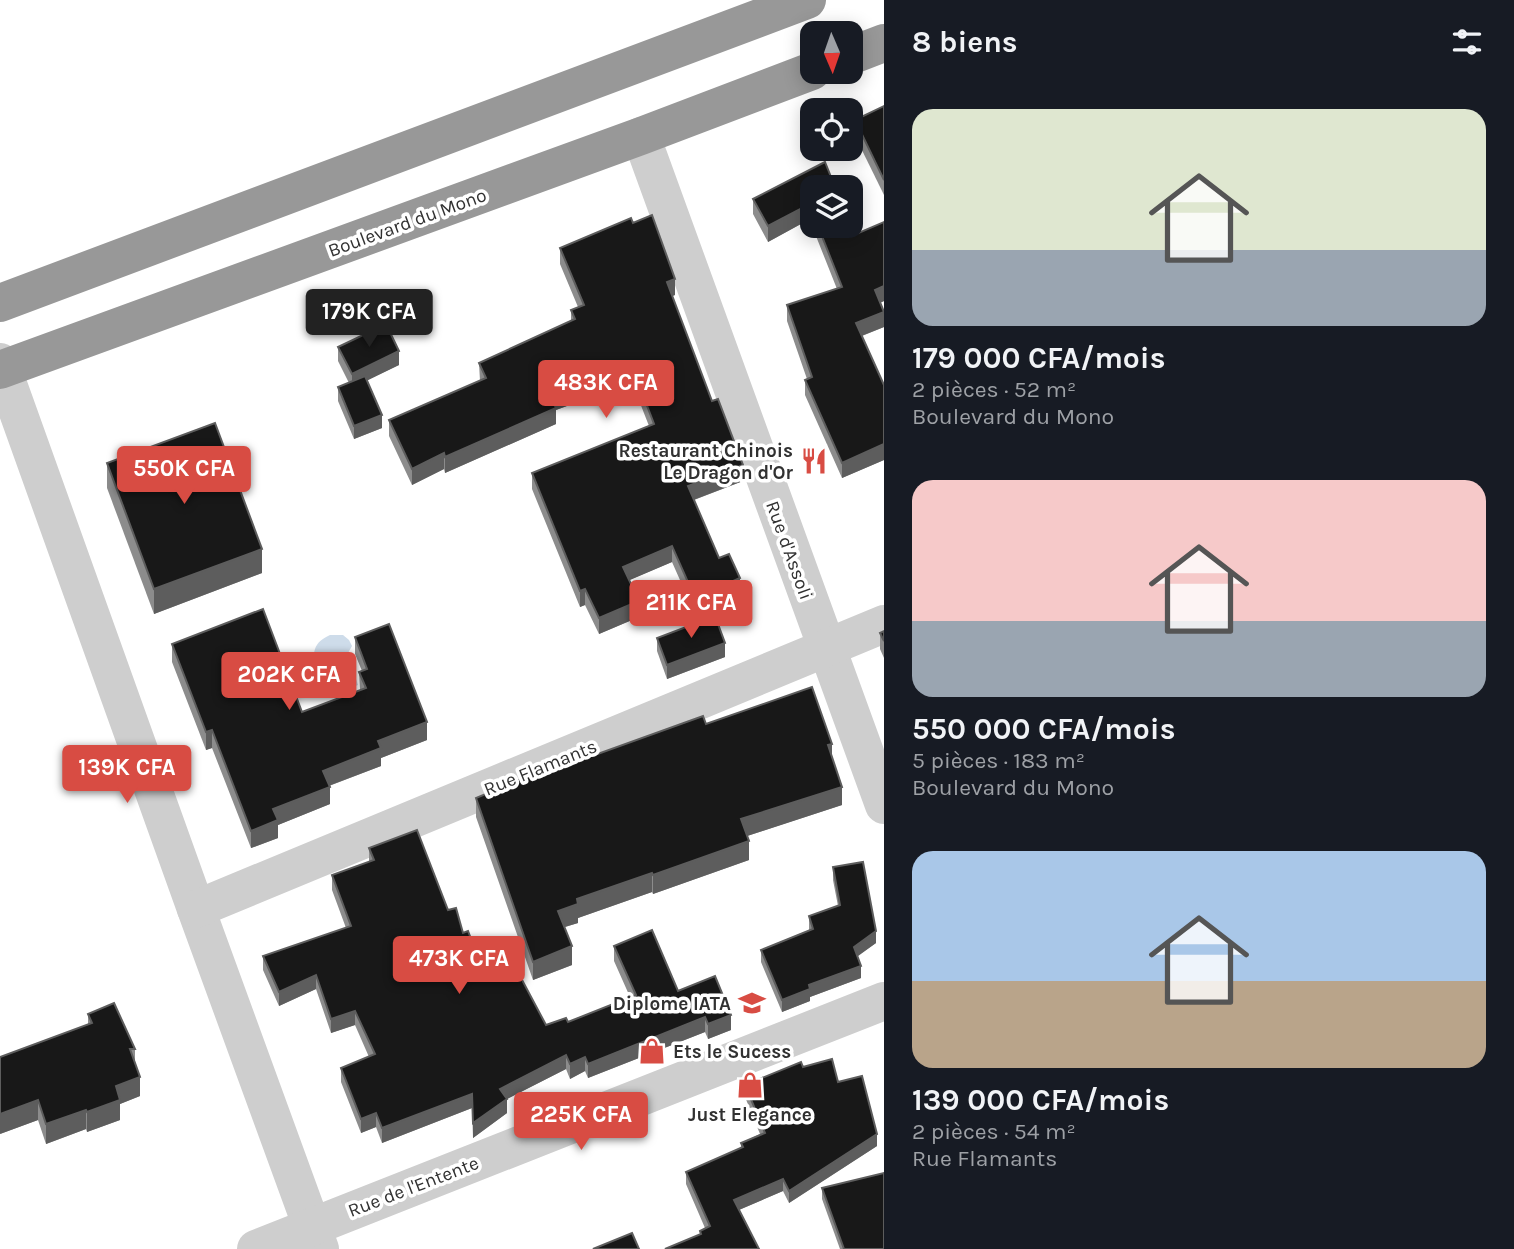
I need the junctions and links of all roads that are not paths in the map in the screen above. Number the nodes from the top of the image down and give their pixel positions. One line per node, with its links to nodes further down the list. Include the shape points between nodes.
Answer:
1 (807, 0): 6 (highway)
2 (884, 43): 3 (highway)
3 (863, 51)
4 (800, 76): 5 (highway, Boulevard du Mono)
5 (641, 136): 7 (highway, Boulevard du Mono); 9 (street, Rue d'Assoli)
6 (0, 303)
7 (1, 367): 11 (street)
8 (884, 624): 9 (street, Rue Flamants)
9 (826, 649): 10 (street, Rue d'Assoli); 11 (street, Rue Flamants)
10 (884, 806)
11 (195, 909): 13 (street)
12 (884, 1001): 13 (street, Rue de l'Entente)
13 (315, 1238): 14 (street, Rue de l'Entente)
14 (256, 1249)

